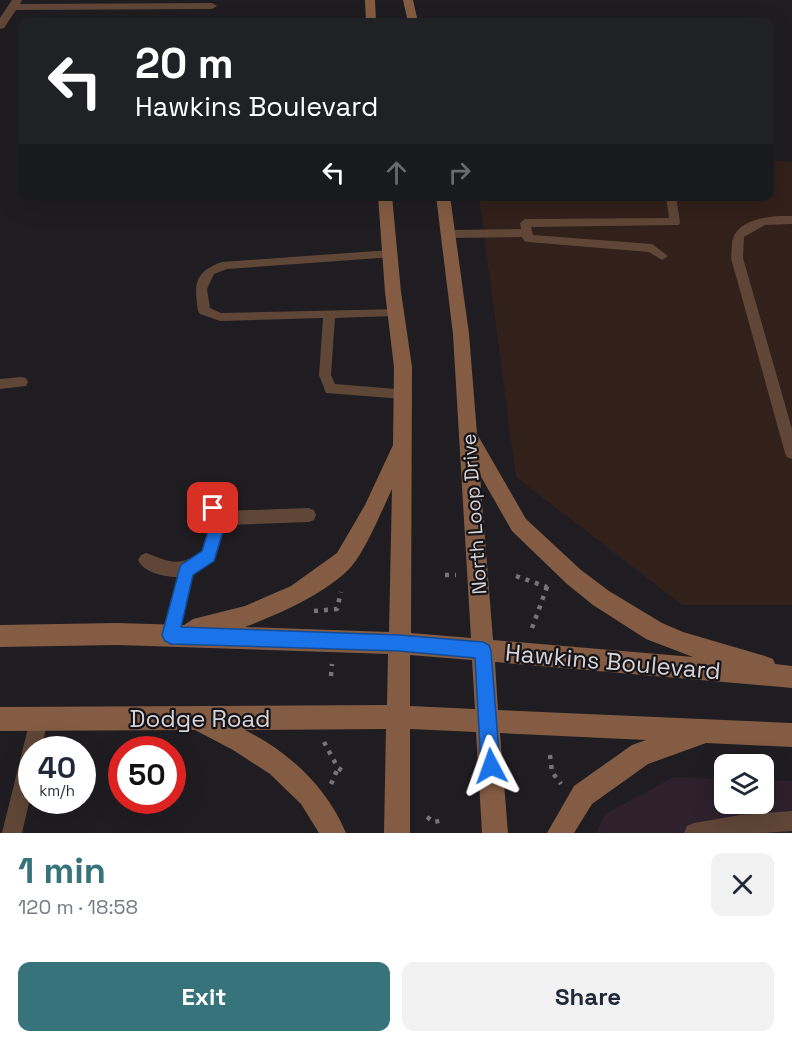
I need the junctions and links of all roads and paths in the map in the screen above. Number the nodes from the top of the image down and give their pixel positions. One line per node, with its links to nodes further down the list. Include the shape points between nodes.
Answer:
1 (370, 0): 5 (main road)
2 (408, 0): 6 (main road)
3 (15, 3): 4 (street); 7 (street)
4 (212, 6)
5 (371, 18)
6 (413, 18)
7 (0, 26)
8 (385, 201): 14 (main road)
9 (444, 201): 13 (main road, North Loop Drive)
10 (672, 201): 12 (lane, via 675,222 525,223)
11 (792, 220): 23 (lane, via 766,220 749,226 739,236 737,258)
12 (527, 233): 13 (lane); 15 (lane, via 528,238 652,248)
13 (449, 234): 21 (main road, North Loop Drive)
14 (390, 254): 16 (main road); 17 (lane, via 226,265 209,271 201,289 204,311 220,317)
15 (662, 255)
16 (395, 312): 17 (lane); 20 (main road)
17 (329, 314): 20 (lane, via 325,375 331,389)
18 (21, 382): 19 (lane)
19 (0, 384)
20 (403, 394): 22 (main road)
21 (468, 433): 38 (main road, North Loop Drive); 39 (main road, via 519,525 601,598 683,643)
22 (403, 441): 35 (main road, via 372,511 344,560 299,593 246,616); 37 (main road)
23 (792, 453)
24 (200, 489): 26 (lane)
25 (309, 514): 26 (lane)
26 (220, 518): 28 (lane, via 209,556)
27 (146, 560): 28 (lane, via 159,568)
28 (186, 571): 35 (lane)
29 (445, 575): 30 (path)
30 (457, 575)
31 (516, 576): 33 (path)
32 (556, 578): 33 (path)
33 (547, 587): 34 (path)
34 (532, 628)
35 (171, 635): 36 (main road); 37 (main road)
36 (0, 636)
37 (399, 643): 38 (main road, Hawkins Boulevard); 40 (main road)
38 (483, 651): 39 (main road, Hawkins Boulevard); 44 (main road, North Loop Drive)
39 (792, 676)
40 (399, 717): 42 (main road, Dodge Road); 44 (main road); 58 (main road)
41 (0, 719): 43 (main road, Dodge Road)
42 (198, 719): 43 (main road, Dodge Road); 57 (main road, via 234,735 289,771 307,790)
43 (39, 720): 56 (lane)
44 (488, 721): 45 (main road); 59 (main road, North Loop Drive)
45 (710, 731): 46 (main road); 60 (main road, via 641,754 582,795)
46 (792, 735)
47 (325, 738): 49 (path, via 324,744)
48 (550, 755): 52 (path, via 552,772)
49 (338, 768): 50 (path); 51 (path)
50 (346, 772)
51 (330, 785)
52 (564, 787)
53 (427, 817): 54 (path, via 434,822)
54 (443, 820)
55 (792, 821): 61 (lane)
56 (12, 833)
57 (333, 833)
58 (397, 833)
59 (495, 833)
60 (560, 833)
61 (694, 833)

